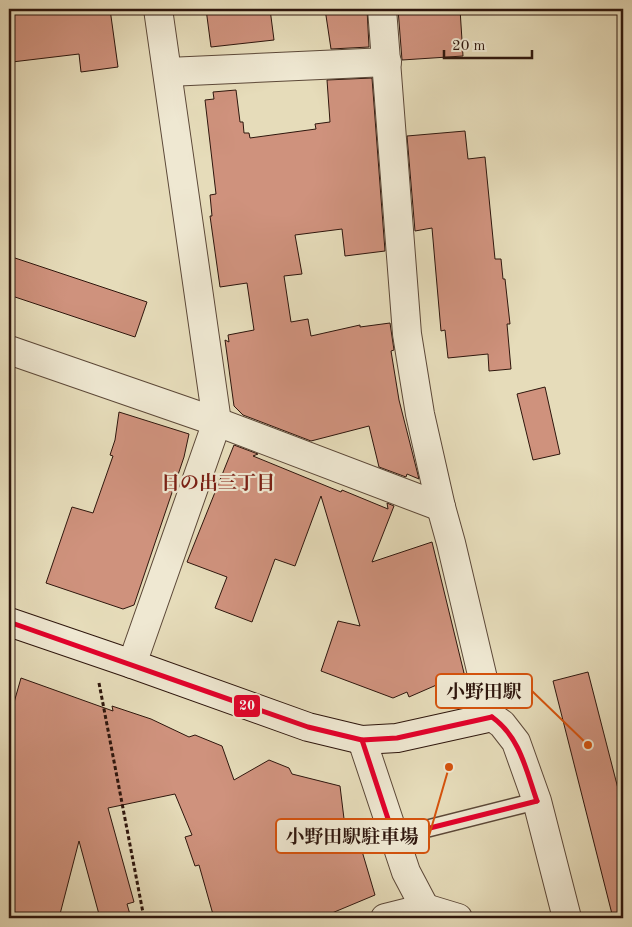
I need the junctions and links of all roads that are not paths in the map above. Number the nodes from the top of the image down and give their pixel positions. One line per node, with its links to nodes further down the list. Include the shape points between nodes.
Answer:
1 (158, 9): 4 (street)
2 (382, 9): 3 (street)
3 (387, 62): 4 (street); 7 (street, via 407,334 420,414)
4 (168, 72): 6 (street)
5 (9, 350): 6 (street)
6 (217, 422): 7 (street); 9 (street)
7 (441, 507): 10 (street)
8 (9, 622): 9 (street)
9 (132, 664): 11 (street, via 308,727)
10 (492, 716): 11 (street, via 397,738); 12 (street, via 516,742)
11 (362, 740): 13 (street)
12 (537, 801): 13 (lane); 17 (street)
13 (394, 836): 14 (street, via 406,872)
14 (425, 908): 15 (street); 16 (street)
15 (385, 918)
16 (458, 918)
17 (567, 918)

